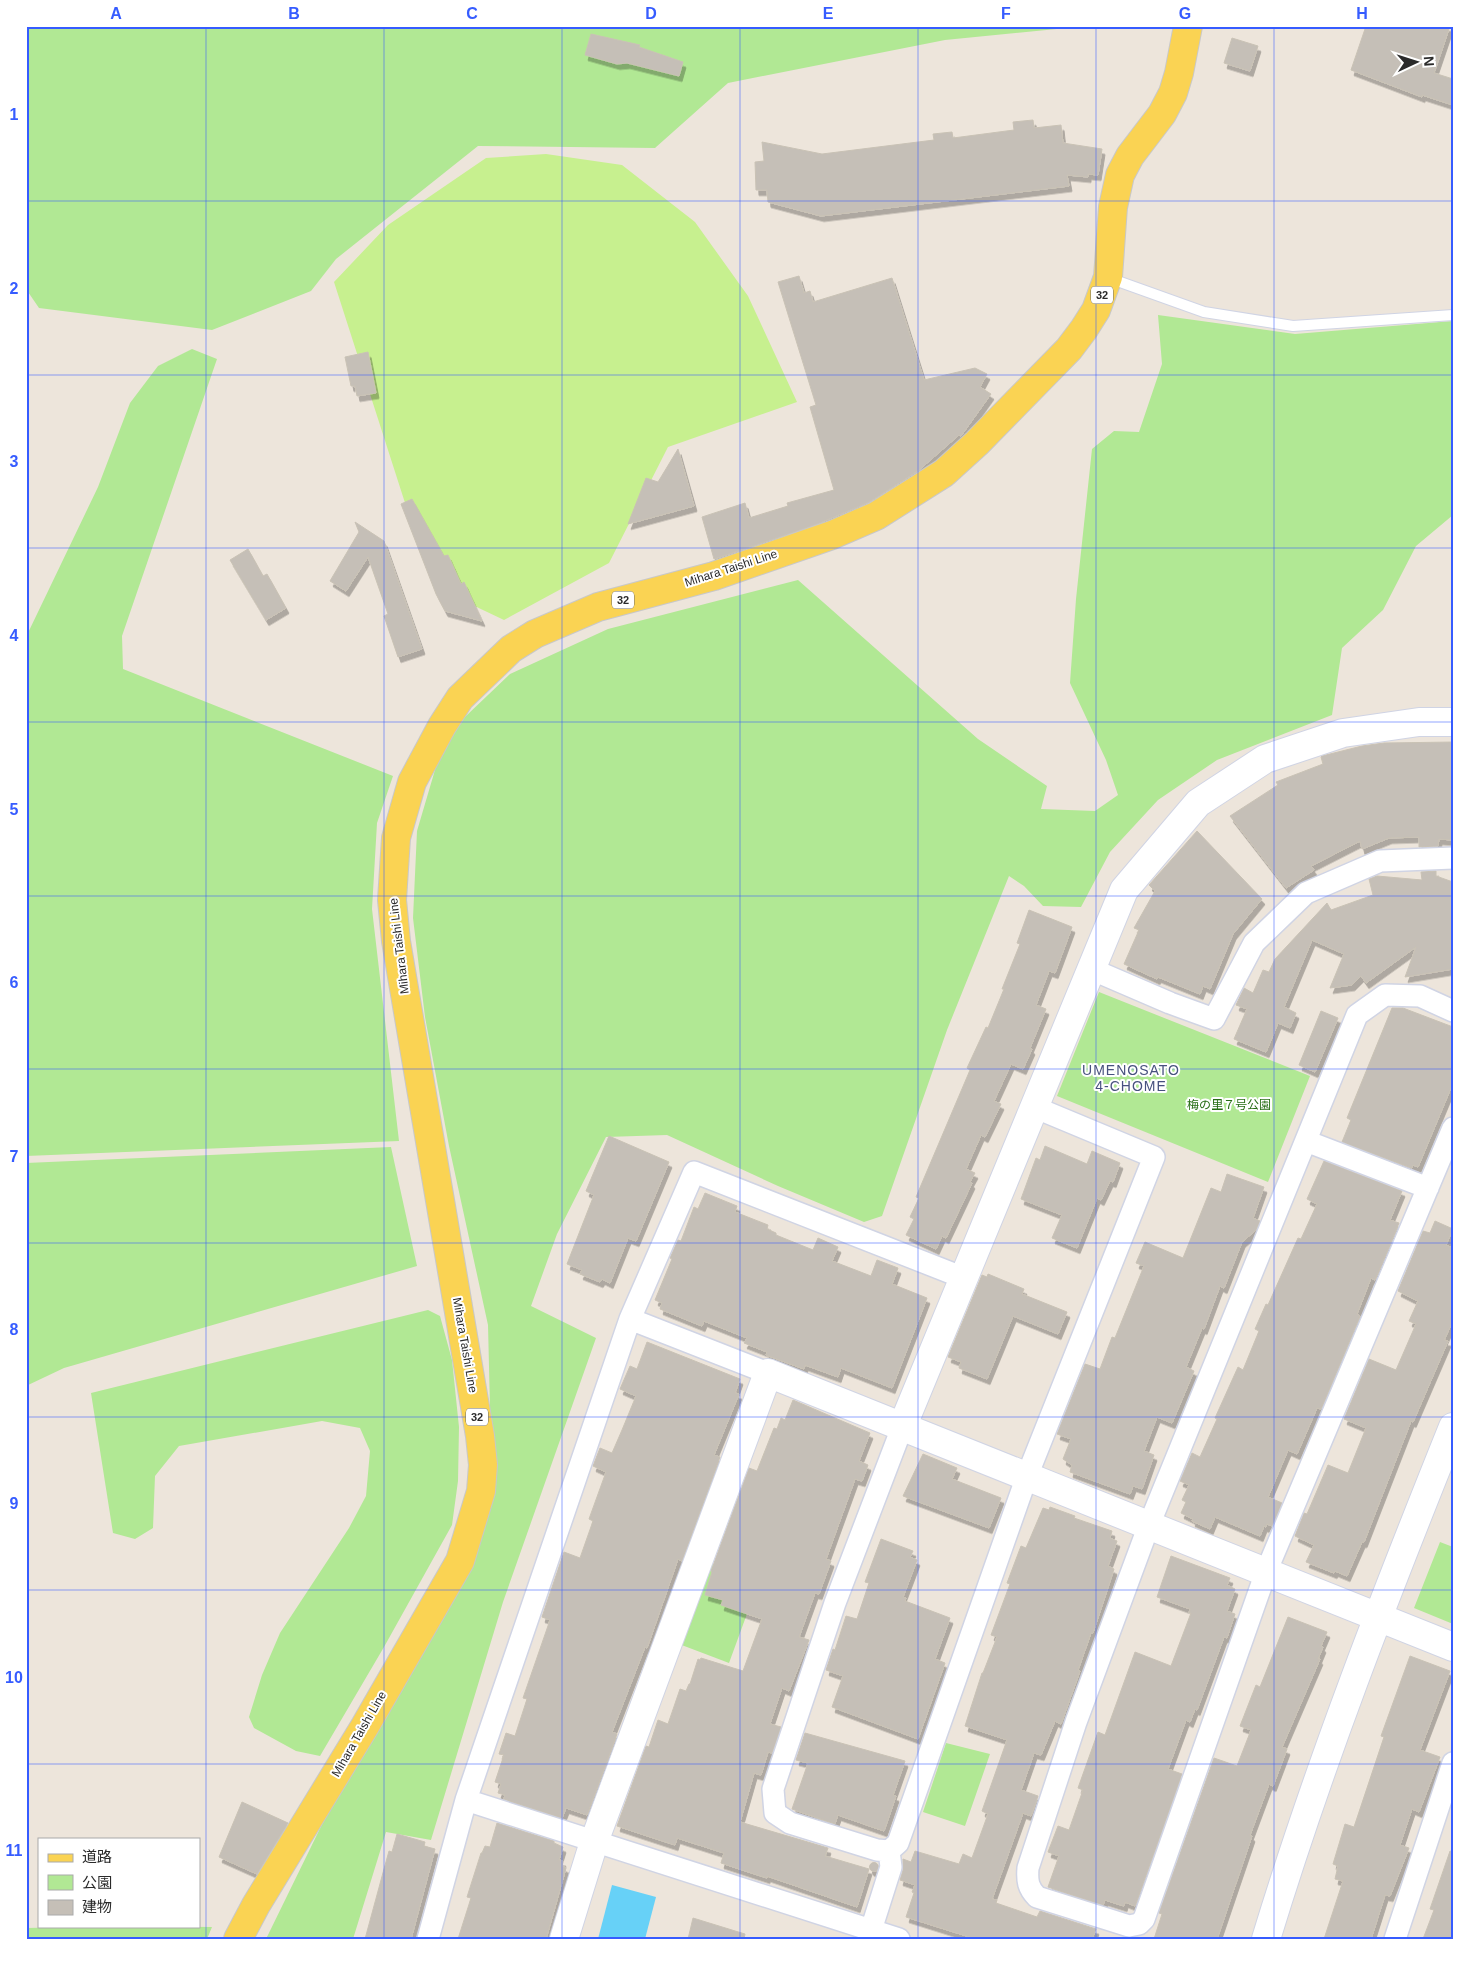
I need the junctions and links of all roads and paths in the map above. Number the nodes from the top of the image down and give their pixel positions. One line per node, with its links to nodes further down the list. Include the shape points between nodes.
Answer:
1 (1188, 26): 2 (main road, Mihara Taishi Line / 32, via 1173,93 1120,175 1113,207)
2 (1108, 277): 3 (lane, via 1204,312 1293,326); 28 (main road, Mihara Taishi Line / 32, via 1096,310 1069,349 944,472 876,516 832,535 714,576 598,607 534,634 504,655 460,698 423,760 412,782 396,838 392,900 403,987 480,1436 481,1491 460,1561)
3 (1453, 315)
4 (1453, 722): 6 (street, via 1419,722 1334,736 1265,759 1198,803 1124,890)
5 (1453, 858): 6 (street, via 1380,861 1306,893 1254,942 1214,1019)
6 (1091, 970): 8 (street)
7 (1453, 1011): 10 (street, via 1420,996 1385,995 1357,1015)
8 (1034, 1107): 12 (street); 17 (street, via 1154,1157)
9 (1453, 1128): 11 (street)
10 (1306, 1141): 11 (street); 18 (street)
11 (1428, 1188): 19 (street)
12 (964, 1278): 13 (street, via 694,1172); 15 (street)
13 (630, 1319): 14 (street); 23 (street)
14 (768, 1373): 15 (street); 24 (street)
15 (903, 1425): 17 (street); 25 (street, via 835,1603 773,1789 775,1813 790,1822)
16 (1453, 1428): 20 (street)
17 (1027, 1476): 18 (street); 25 (street, via 898,1843)
18 (1148, 1525): 19 (street); 27 (street, via 1076,1722 1027,1879 1029,1889 1037,1897)
19 (1266, 1572): 20 (street); 27 (street, via 1144,1919)
20 (1378, 1617): 21 (street); 32 (street, via 1289,1863)
21 (1453, 1647)
22 (1453, 1762): 33 (street)
23 (466, 1800): 24 (street); 29 (street)
24 (594, 1842): 26 (street); 30 (street)
25 (889, 1851): 26 (street, via 891,1867)
26 (871, 1930): 31 (street)
27 (1128, 1932)
28 (238, 1939)
29 (428, 1939)
30 (564, 1939)
31 (899, 1939)
32 (1266, 1939)
33 (1394, 1939)

